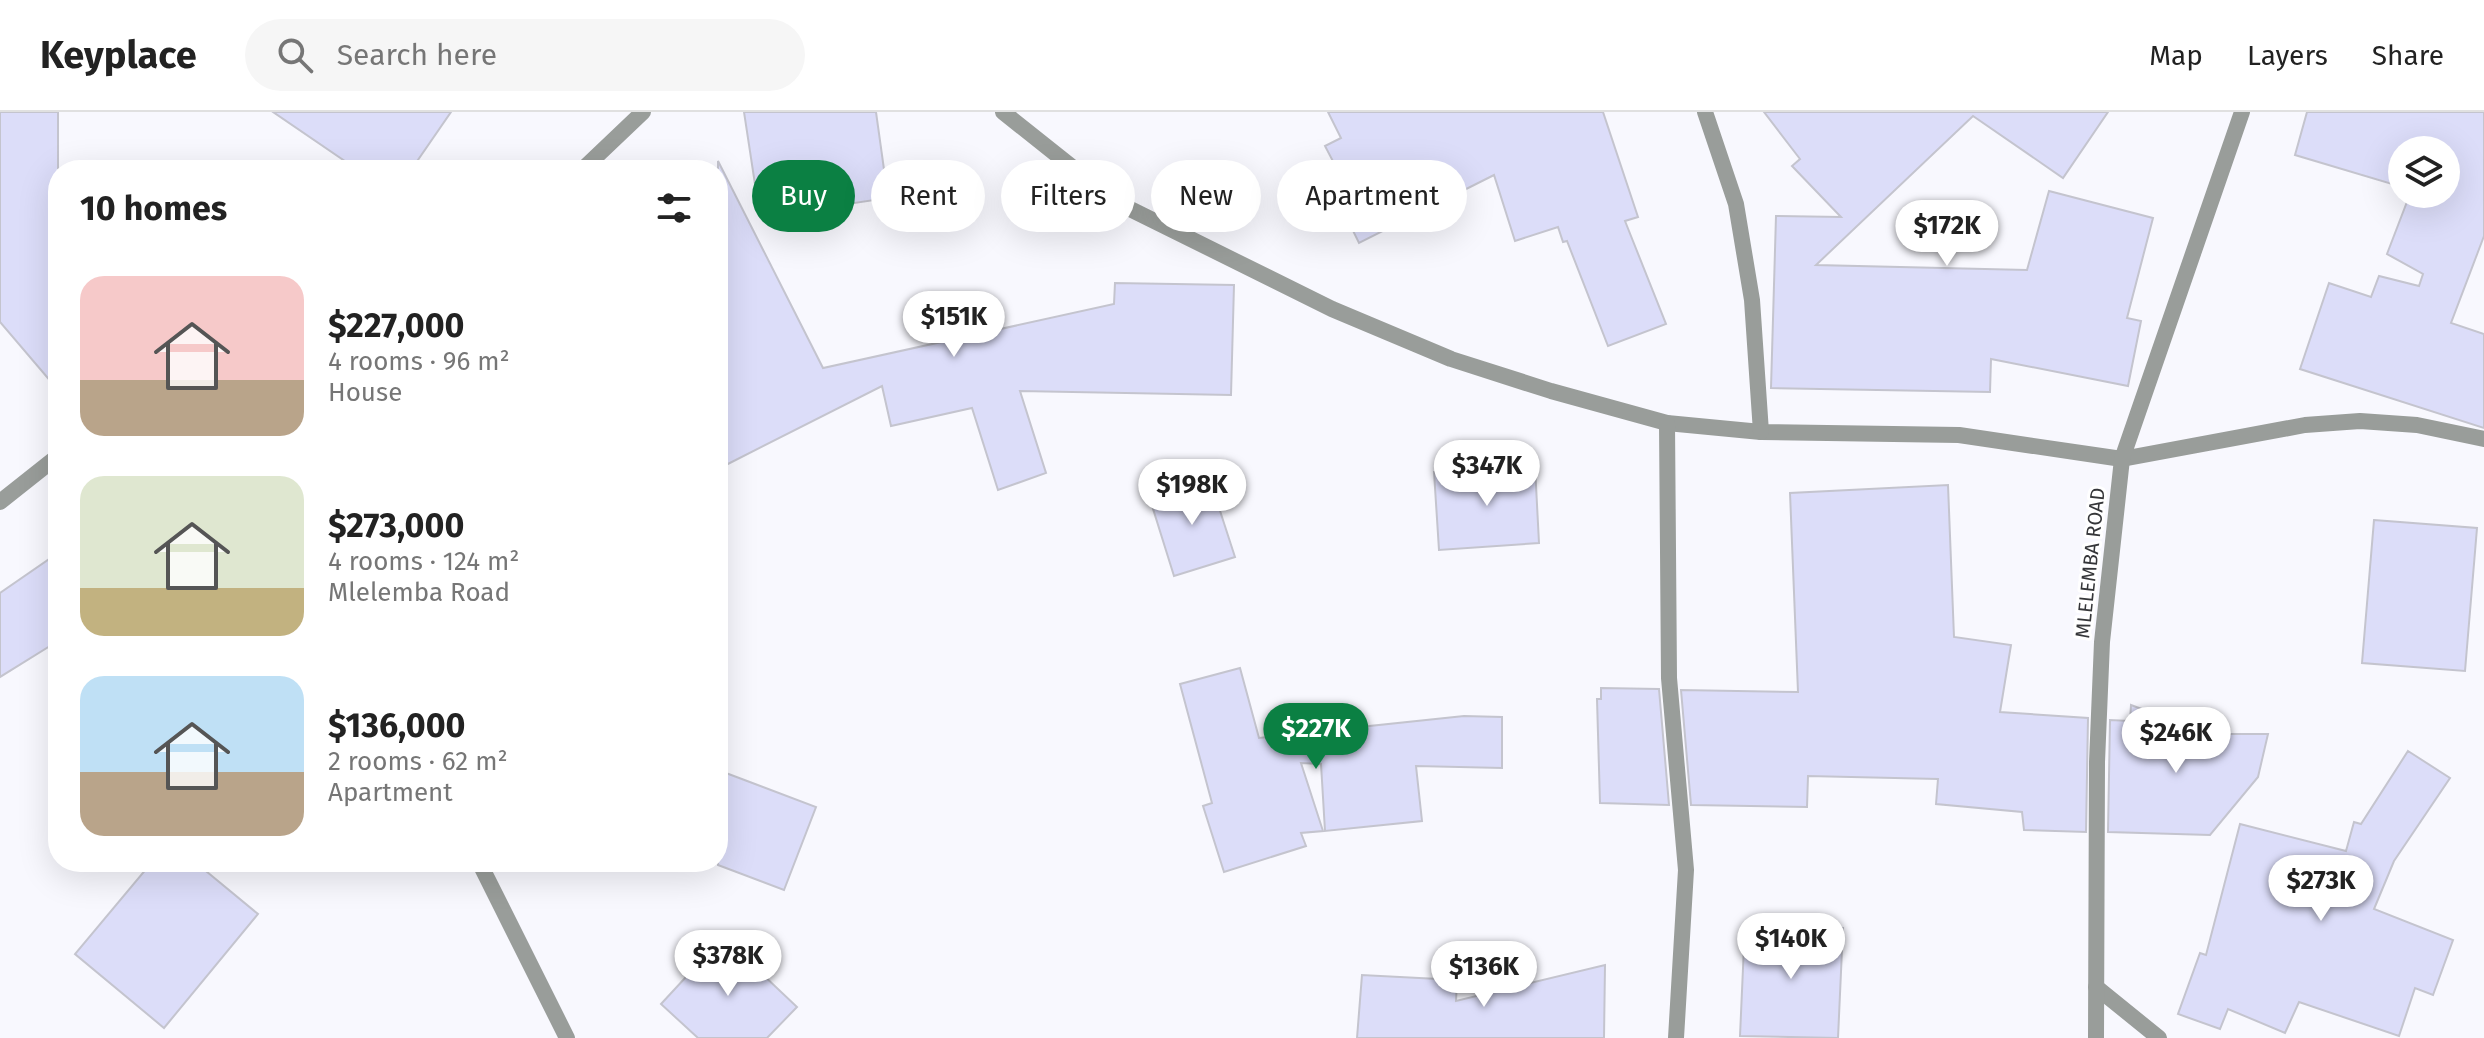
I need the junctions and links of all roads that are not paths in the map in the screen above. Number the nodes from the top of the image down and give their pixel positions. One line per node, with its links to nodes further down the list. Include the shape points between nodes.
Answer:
1 (643, 112): 5 (street)
2 (1003, 112): 6 (street, via 1116,202 1332,309 1451,359)
3 (1705, 112): 7 (street, via 1736,204 1752,300)
4 (2242, 112): 9 (street, MLELEMBA ROAD)
5 (593, 160)
6 (1667, 423): 7 (street); 15 (street, via 1669,678 1686,870)
7 (1761, 432): 9 (street, via 1959,435)
8 (2484, 439): 9 (street, via 2417,425 2360,421 2305,425)
9 (2122, 459): 13 (street, MLELEMBA ROAD, via 2102,642)
10 (48, 464): 11 (street)
11 (0, 502)
12 (484, 872): 14 (street)
13 (2096, 987): 16 (street, MLELEMBA ROAD); 17 (street)
14 (567, 1038)
15 (1676, 1038)
16 (2096, 1038)
17 (2159, 1038)

